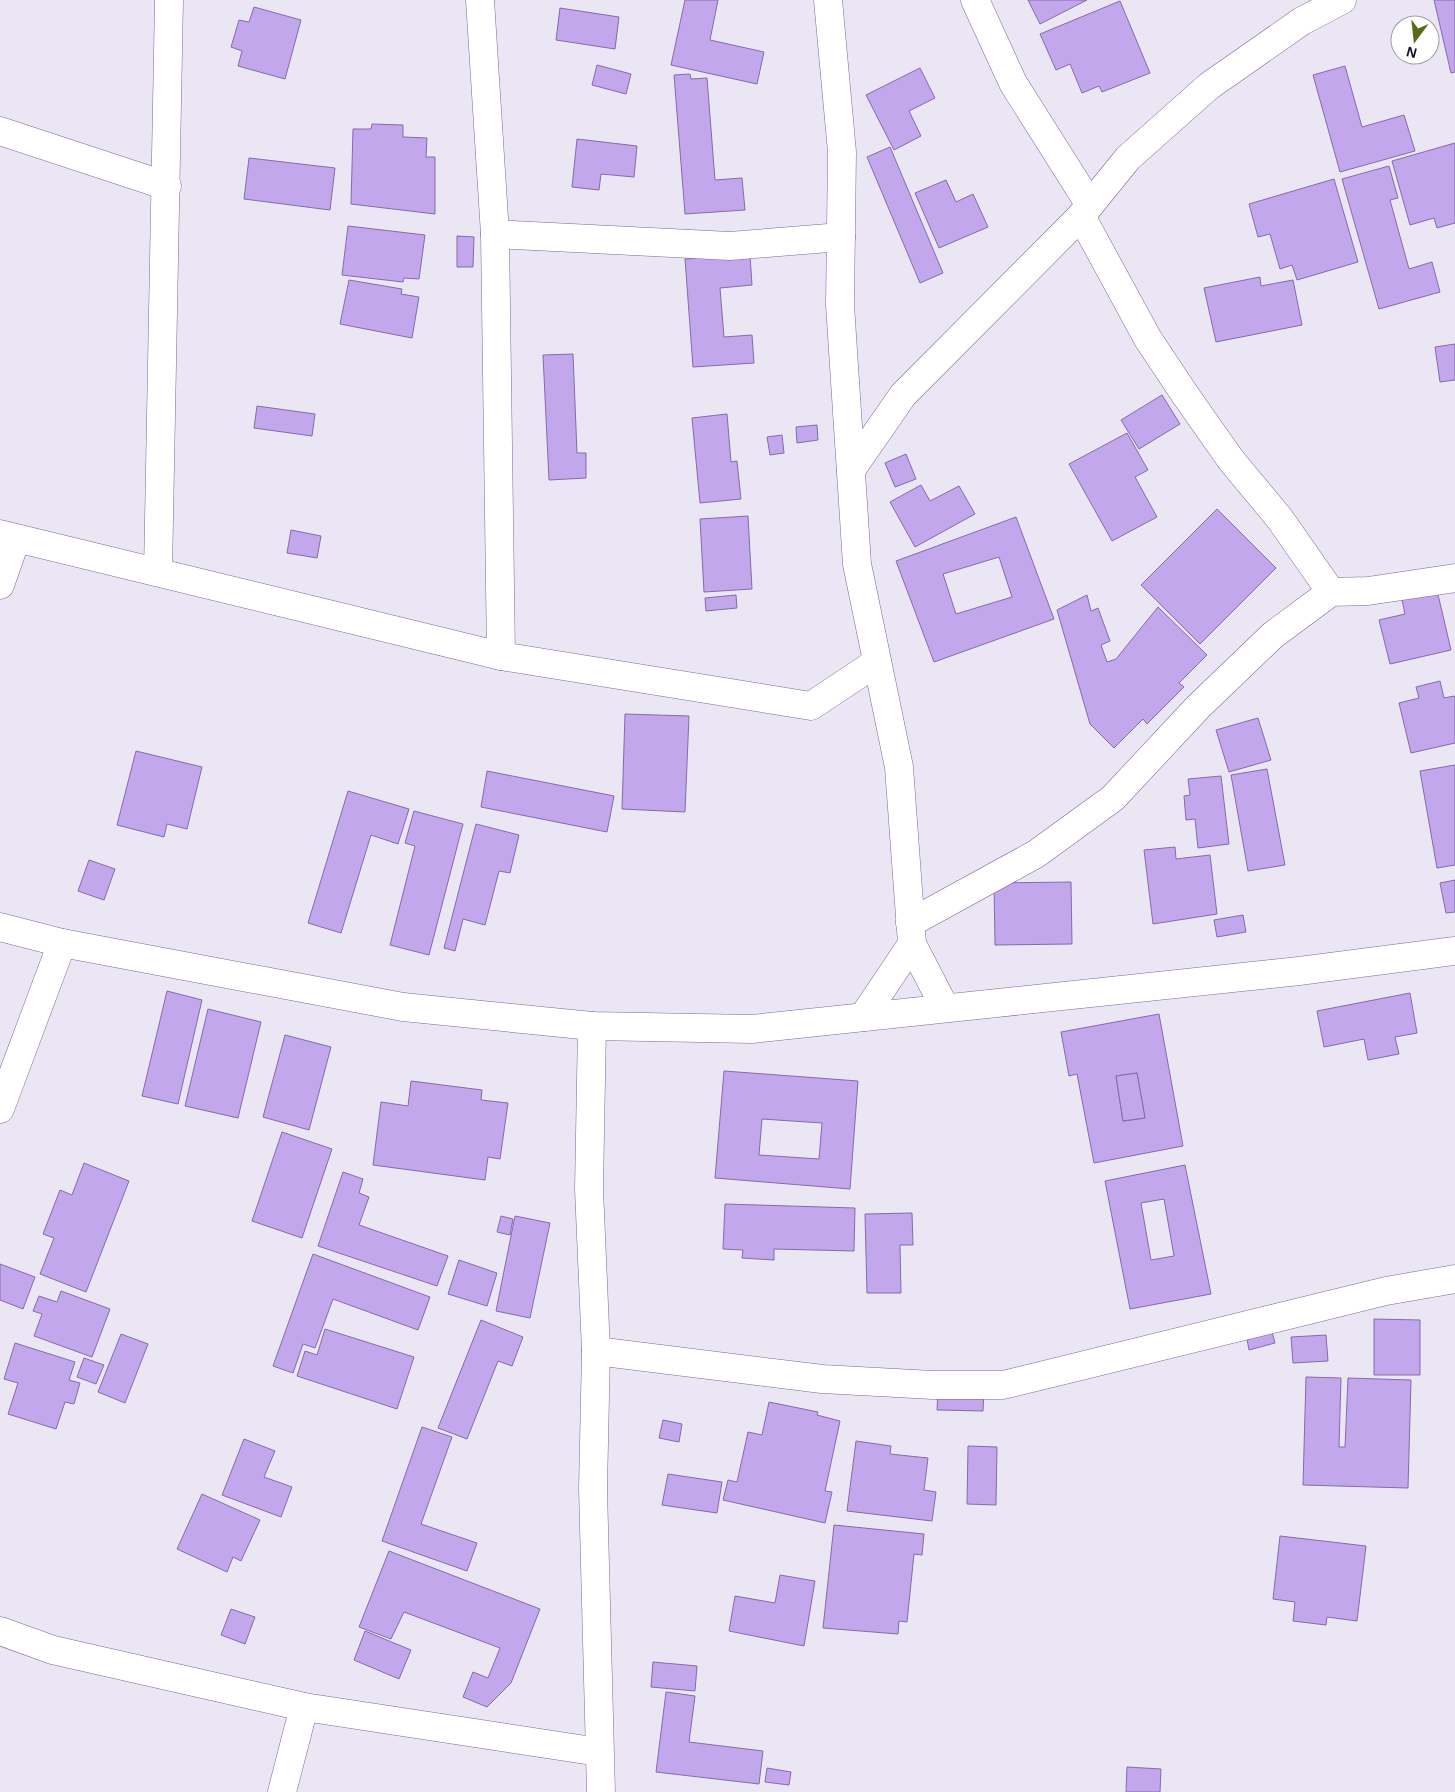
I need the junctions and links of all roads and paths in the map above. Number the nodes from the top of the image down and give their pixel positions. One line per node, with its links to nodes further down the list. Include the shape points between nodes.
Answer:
1 (169, 0): 7 (street)
2 (480, 0): 9 (street)
3 (828, 0): 10 (street, via 842,152)
4 (975, 0): 8 (street, via 1013,83)
5 (1342, 0): 8 (street, via 1302,21 1209,86 1128,158)
6 (0, 132): 7 (street)
7 (166, 186): 13 (street)
8 (1085, 211): 11 (street, via 903,395); 16 (street, via 1148,339 1231,460 1280,519)
9 (495, 234): 10 (street, via 730,246); 17 (street)
10 (841, 237): 11 (street, via 840,305)
11 (851, 470): 18 (street, via 858,564)
12 (8, 536): 13 (street); 15 (street)
13 (158, 572): 17 (street)
14 (1455, 578): 16 (street)
15 (0, 584)
16 (1331, 592): 20 (street, via 1273,635 1198,707 1113,798 1036,854)
17 (502, 656): 18 (street, via 811,706)
18 (878, 662): 20 (street, via 899,767)
19 (0, 927): 21 (street)
20 (911, 934): 23 (street); 24 (street)
21 (62, 943): 25 (street, via 403,1007); 26 (street)
22 (1455, 951): 23 (street)
23 (945, 1008): 24 (street)
24 (863, 1017): 25 (street, via 752,1029)
25 (592, 1026): 28 (street, via 589,1189)
26 (0, 1109)
27 (1455, 1279): 28 (street, via 1376,1293 1003,1385 822,1379)
28 (596, 1351): 31 (street, via 593,1489)
29 (0, 1631): 30 (street, via 53,1650)
30 (304, 1707): 31 (street); 32 (street)
31 (599, 1752): 33 (street)
32 (282, 1792)
33 (601, 1792)

